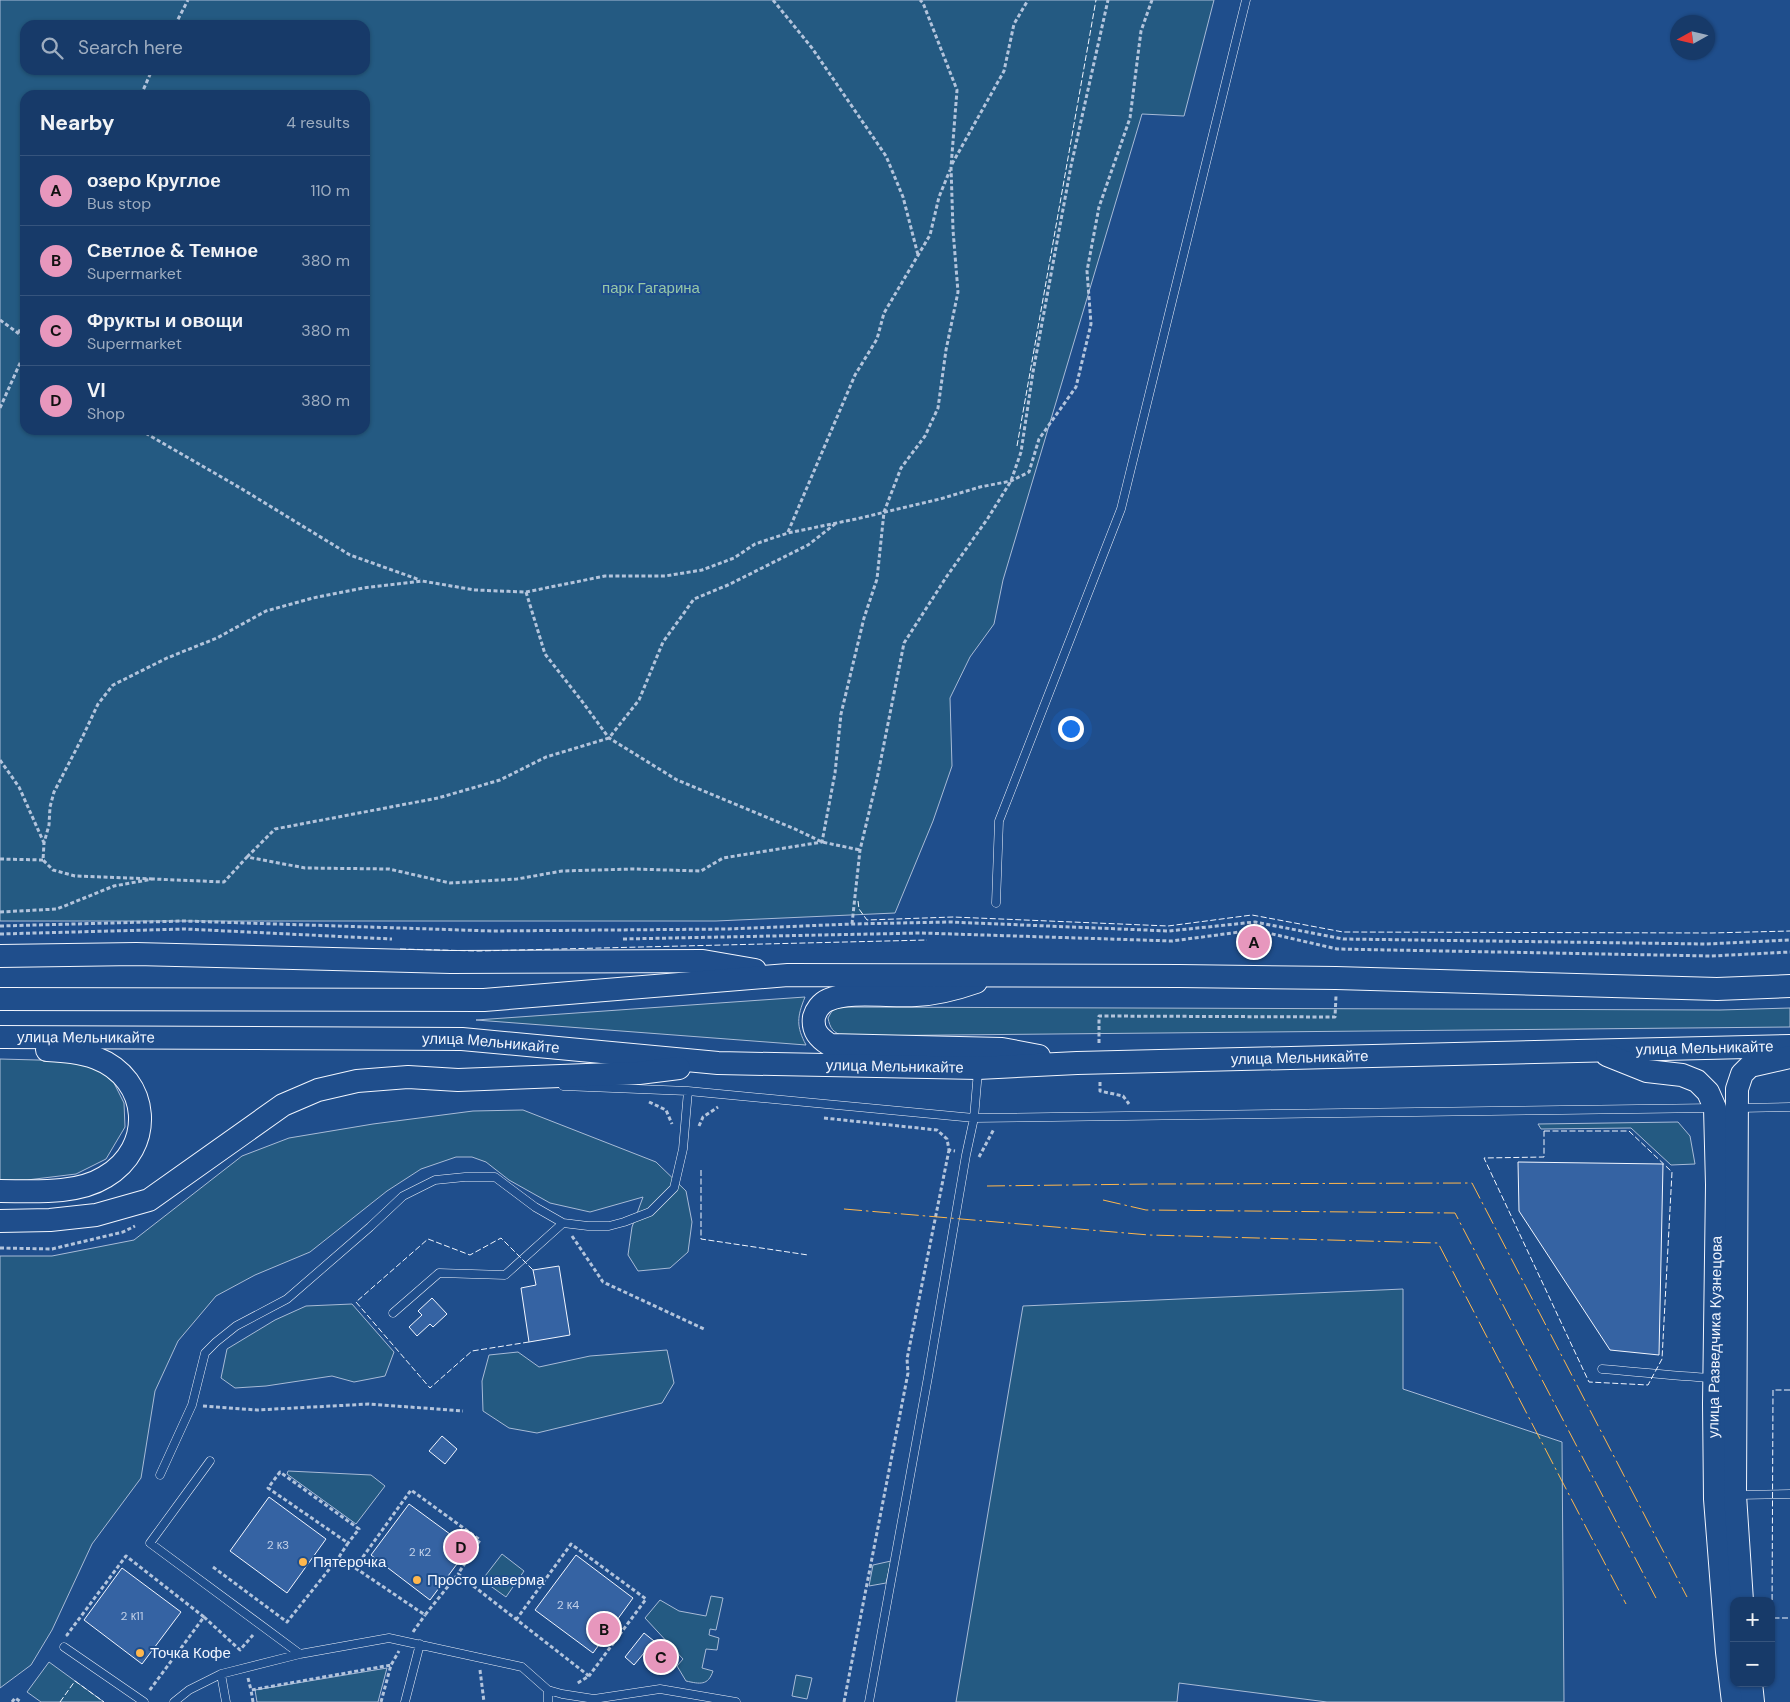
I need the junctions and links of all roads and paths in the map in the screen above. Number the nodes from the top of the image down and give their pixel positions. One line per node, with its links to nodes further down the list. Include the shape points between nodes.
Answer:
1 (188, 0): 8 (path)
2 (773, 0): 12 (path, via 812,48 886,156 903,197)
3 (1028, 0): 11 (path, via 1014,24 1004,71)
4 (1108, 0): 19 (path, via 1072,166 1021,452)
5 (1152, 0): 19 (path, via 1141,31 1130,118 1099,207 1087,271 1091,324 1076,387 1038,439 1028,472)
6 (1246, 0): 34 (lane, via 1121,509 999,821)
7 (921, 1): 11 (path, via 957,90)
8 (178, 20)
9 (150, 75): 10 (path)
10 (143, 90)
11 (951, 167): 12 (path, via 939,197 930,235); 20 (path, via 958,292 938,408 925,436 901,468)
12 (918, 256): 22 (path, via 884,313 877,339 855,375)
13 (0, 320): 15 (path)
14 (20, 330): 15 (path)
15 (18, 333)
16 (20, 363): 17 (path)
17 (0, 408)
18 (149, 435): 23 (path, via 350,555)
19 (1011, 481): 20 (path); 29 (path, via 904,643)
20 (884, 512): 21 (path); 27 (path, via 877,578 841,714 835,773)
21 (837, 523): 22 (path); 25 (path, via 808,545 728,586 694,599 663,642 639,700)
22 (788, 533): 24 (path, via 755,544 734,558 702,570 665,576 605,576)
23 (422, 581): 24 (path, via 474,590); 28 (path, via 362,588 266,610 217,638 167,658 114,685 98,704 54,792)
24 (526, 592): 25 (path, via 545,654)
25 (609, 738): 27 (path, via 677,780); 30 (path, via 546,757 500,780 438,798 275,829)
26 (0, 760): 28 (path, via 19,787)
27 (822, 842): 29 (path); 30 (path, via 723,858 701,871 562,871 517,879 450,883 390,869 305,868)
28 (44, 843): 32 (path)
29 (860, 850): 36 (path)
30 (247, 857): 33 (path, via 224,882)
31 (0, 859): 32 (path)
32 (43, 860): 33 (path, via 53,870 75,876)
33 (153, 879): 35 (path, via 114,886 57,909)
34 (996, 903)
35 (0, 912)
36 (852, 924): 37 (path, via 728,929 502,931 184,921); 41 (path, via 950,922 1169,931 1254,922 1343,939 1706,944)
37 (0, 926)
38 (0, 934): 39 (path, via 185,929)
39 (393, 939)
40 (622, 940): 42 (path, via 921,933 1172,940 1255,930)
41 (1790, 940)
42 (1337, 949): 43 (path, via 1711,956); 47 (path)
43 (1790, 952)
44 (0, 956): 45 (main road, via 136,954 451,962 703,961)
45 (788, 975): 46 (main road); 49 (main road, via 484,1000)
46 (993, 975): 47 (main road); 57 (main road, via 951,990 916,995 846,996 828,1000 815,1013 815,1031 830,1045 1002,1049)
47 (1336, 978): 48 (main road, via 1717,989); 55 (path, via 1335,1017 1099,1016)
48 (1790, 986)
49 (0, 999)
50 (0, 1037): 56 (main road, улица Мельникайте, via 462,1039)
51 (0, 1042): 74 (main road, via 26,1049 72,1052 96,1058 128,1081 137,1098 141,1119 133,1148 123,1165 103,1178 79,1187 54,1191)
52 (1790, 1046): 53 (main road, улица Мельникайте)
53 (1599, 1052): 55 (main road, улица Мельникайте); 67 (main road, улица Разведчика Кузнецова, via 1647,1071 1682,1074 1697,1081)
54 (1790, 1057): 67 (main road, улица Разведчика Кузнецова, via 1750,1066 1742,1074)
55 (1100, 1062): 57 (main road, улица Мельникайте); 64 (path, via 1100,1092 1123,1096)
56 (718, 1063): 58 (main road, улица Мельникайте); 59 (main road, via 639,1074)
57 (1077, 1063): 58 (main road, улица Мельникайте)
58 (978, 1068): 69 (lane)
59 (458, 1080): 60 (lane); 75 (main road, via 408,1077 358,1080 318,1090 283,1105 149,1200 96,1215)
60 (546, 1085)
61 (556, 1086): 62 (lane)
62 (688, 1091): 69 (lane); 70 (lane)
63 (648, 1102): 70 (path, via 666,1110 673,1126)
64 (1131, 1106)
65 (1790, 1107): 67 (lane)
66 (726, 1108): 70 (path, via 716,1107 703,1117 697,1130)
67 (1726, 1108): 69 (lane); 82 (main road, улица Разведчика Кузнецова, via 1717,1185); 88 (main road, улица Разведчика Кузнецова)
68 (822, 1118): 72 (path, via 937,1130 947,1138)
69 (974, 1118): 73 (lane)
70 (685, 1128): 76 (lane, via 674,1188 650,1212 609,1226)
71 (995, 1128): 73 (path, via 978,1158)
72 (950, 1150): 73 (path); 121 (path, via 907,1360 908,1373)
73 (966, 1155): 122 (lane)
74 (0, 1191)
75 (0, 1221)
76 (563, 1223): 79 (lane, via 505,1275 439,1274); 80 (path, via 603,1282); 83 (lane, via 495,1177 435,1180 403,1196 287,1299 236,1326 216,1342 205,1354)
77 (137, 1225): 78 (path, via 123,1232 52,1249)
78 (0, 1248)
79 (393, 1313)
80 (704, 1329)
81 (1602, 1369): 82 (lane)
82 (1715, 1378): 123 (main road, улица Разведчика Кузнецова, via 1715,1499)
83 (192, 1405): 84 (path, via 257,1410 370,1404); 86 (lane)
84 (463, 1411)
85 (210, 1461): 98 (lane, via 150,1543)
86 (160, 1475)
87 (1790, 1494): 88 (lane)
88 (1735, 1495): 94 (main road, улица Разведчика Кузнецова)
89 (348, 1543): 89 (path, via 358,1529 280,1472 268,1488); 90 (path)
90 (339, 1556): 92 (path); 95 (path, via 287,1622)
91 (213, 1567): 95 (path)
92 (355, 1568): 93 (path, via 425,1615); 93 (path, via 411,1490 480,1540)
93 (458, 1574): 97 (path)
94 (1742, 1597)
95 (274, 1612): 98 (path)
96 (204, 1617): 98 (path, via 240,1650); 99 (path, via 126,1556 67,1635); 108 (path)
97 (516, 1620): 105 (path); 105 (path, via 571,1544 646,1599)
98 (261, 1625): 102 (lane)
99 (75, 1640)
100 (420, 1644): 102 (lane, via 389,1638); 103 (lane); 117 (lane)
101 (64, 1646): 112 (lane)
102 (300, 1654): 104 (lane)
103 (478, 1658): 107 (lane, via 522,1667); 118 (path)
104 (221, 1674): 113 (lane, via 189,1690); 114 (lane)
105 (589, 1676): 109 (path)
106 (1751, 1687): 124 (main road)
107 (548, 1690): 109 (lane); 119 (lane)
108 (148, 1692)
109 (562, 1694): 120 (lane, via 594,1699 660,1689)
110 (12, 1702): 111 (path, via 15,1698)
111 (21, 1702)
112 (144, 1702)
113 (174, 1702)
114 (226, 1702)
115 (253, 1702): 116 (path, via 251,1690 391,1665)
116 (381, 1702)
117 (405, 1702)
118 (484, 1702)
119 (548, 1702)
120 (736, 1702)
121 (844, 1702)
122 (869, 1702)
123 (1734, 1702)
124 (1753, 1702)

